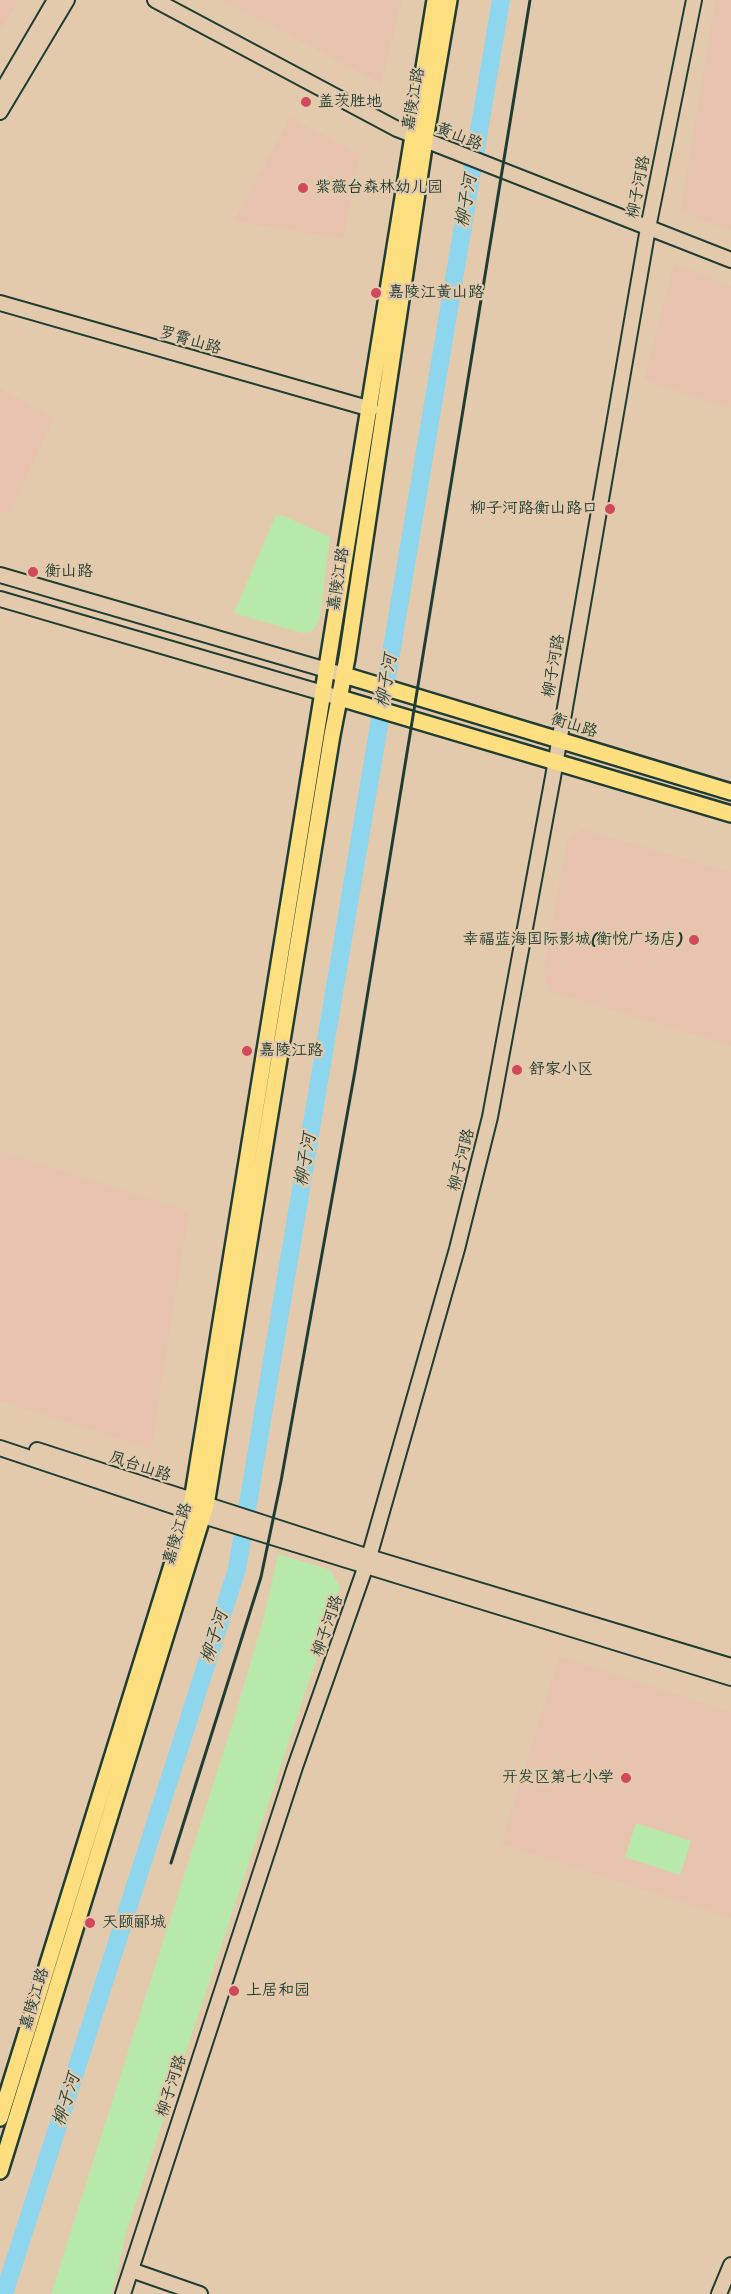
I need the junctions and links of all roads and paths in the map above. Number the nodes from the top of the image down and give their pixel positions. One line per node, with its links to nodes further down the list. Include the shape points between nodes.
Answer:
1 (55, 0): 7 (street)
2 (67, 0): 8 (street)
3 (155, 0): 9 (street, 黄山路)
4 (435, 0): 9 (main road, 嘉陵江路)
5 (449, 0): 9 (main road, 嘉陵江路)
6 (693, 0): 10 (street, 柳子河路)
7 (0, 94)
8 (0, 112)
9 (419, 138): 10 (street, 黄山路); 13 (main road, 嘉陵江路); 17 (main road, 嘉陵江路)
10 (648, 228): 11 (street, 黄山路); 20 (street, 柳子河路)
11 (731, 260)
12 (0, 303): 13 (street, 罗霄山路)
13 (371, 409): 16 (main road, 嘉陵江路)
14 (0, 575): 16 (street)
15 (0, 599): 18 (street)
16 (326, 669): 17 (street); 18 (main road, 嘉陵江路)
17 (344, 675): 19 (main road, 嘉陵江路); 20 (main road, 衡山路)
18 (322, 693): 19 (street); 26 (main road, 嘉陵江路)
19 (340, 698): 21 (main road); 26 (main road, 嘉陵江路)
20 (558, 740): 21 (street, 柳子河路); 22 (main road, 衡山路)
21 (556, 761): 23 (main road); 27 (street, 柳子河路, via 490,1117 457,1249)
22 (731, 792)
23 (731, 814)
24 (0, 1438): 26 (street, 凤台山路)
25 (0, 1448): 26 (street, 凤台山路)
26 (204, 1510): 27 (street, 凤台山路); 30 (main road, 嘉陵江路); 31 (main road, 嘉陵江路)
27 (368, 1561): 28 (street); 29 (street); 33 (street, 柳子河路, via 295,1767)
28 (731, 1666)
29 (731, 1678)
30 (0, 2118)
31 (0, 2171)
32 (731, 2265): 36 (street)
33 (131, 2270): 34 (street, 柳子河路); 35 (street)
34 (123, 2294)
35 (200, 2294)
36 (719, 2294)

